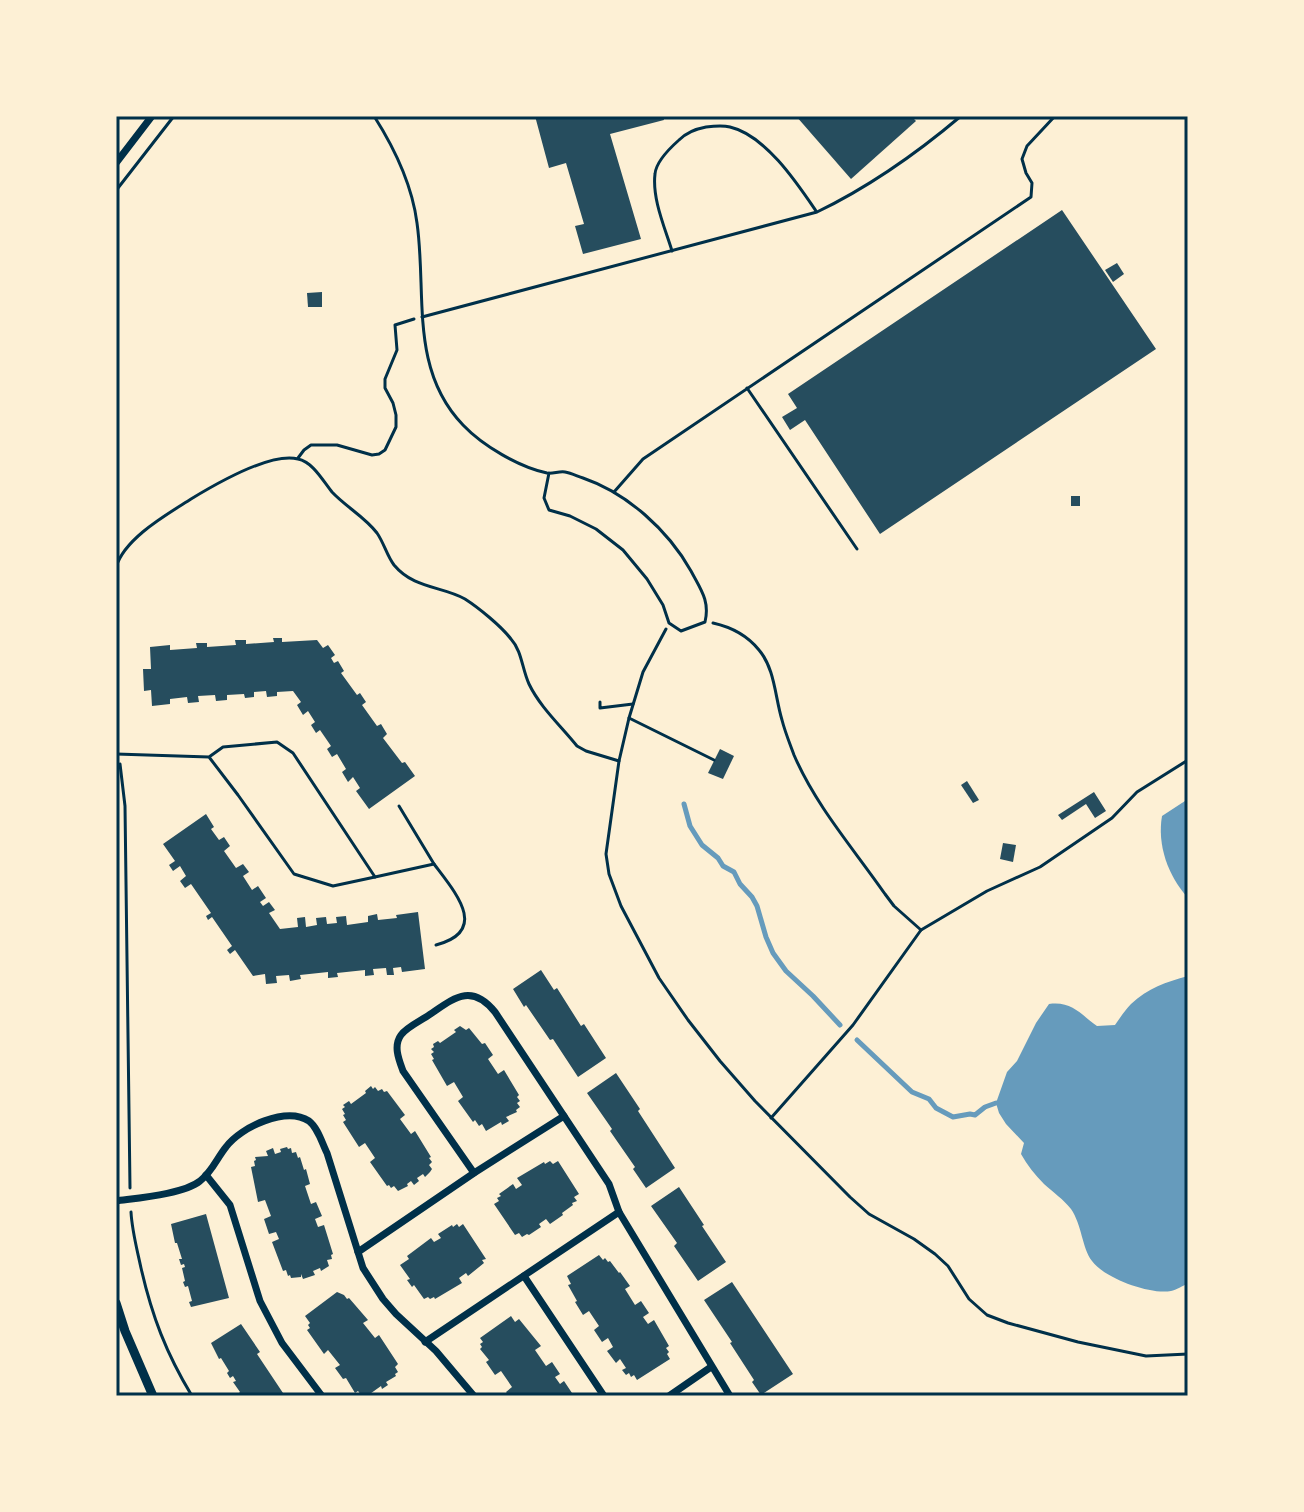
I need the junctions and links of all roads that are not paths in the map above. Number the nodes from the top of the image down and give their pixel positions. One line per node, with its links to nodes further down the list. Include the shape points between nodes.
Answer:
1 (152, 116): 5 (street)
2 (374, 116): 8 (lane, via 407,181 417,222)
3 (961, 116): 6 (lane, via 927,145)
4 (1055, 116): 9 (lane, via 1022,159 1032,183 1031,197)
5 (116, 163)
6 (817, 212): 7 (lane); 7 (lane, via 784,168 746,133 716,125 696,128 672,146 655,171)
7 (672, 251): 8 (lane)
8 (422, 317): 10 (lane, via 431,376 463,425 516,462)
9 (747, 388): 11 (lane, via 643,459); 12 (lane)
10 (549, 473): 11 (lane, via 563,472); 11 (lane, via 544,498 549,510 596,529 623,550 647,579 669,623 681,631 705,622 708,607 687,565 649,518)
11 (614, 492)
12 (857, 549)
13 (117, 754): 14 (lane)
14 (209, 757): 17 (lane, via 294,874 333,886); 17 (lane, via 223,747 277,742 293,753)
15 (399, 806): 16 (lane)
16 (434, 864): 17 (lane); 18 (lane, via 464,907 466,920 451,941)
17 (375, 877)
18 (436, 945)
19 (564, 1116): 20 (street); 20 (street, via 486,1000 473,994 459,996 401,1034 398,1058); 23 (street, via 609,1184)
20 (474, 1173): 24 (street)
21 (206, 1175): 22 (street, via 172,1192); 24 (street, via 238,1135 268,1119 295,1115 310,1122 327,1153); 30 (street, via 230,1205 260,1301 282,1343)
22 (116, 1201)
23 (619, 1212): 25 (street); 28 (street)
24 (358, 1252): 27 (street, via 383,1299)
25 (524, 1276): 27 (street); 32 (street)
26 (116, 1303): 29 (street)
27 (425, 1342): 31 (street)
28 (711, 1367): 33 (street); 34 (street)
29 (153, 1396)
30 (322, 1396)
31 (474, 1396)
32 (604, 1396)
33 (669, 1396)
34 (730, 1396)

